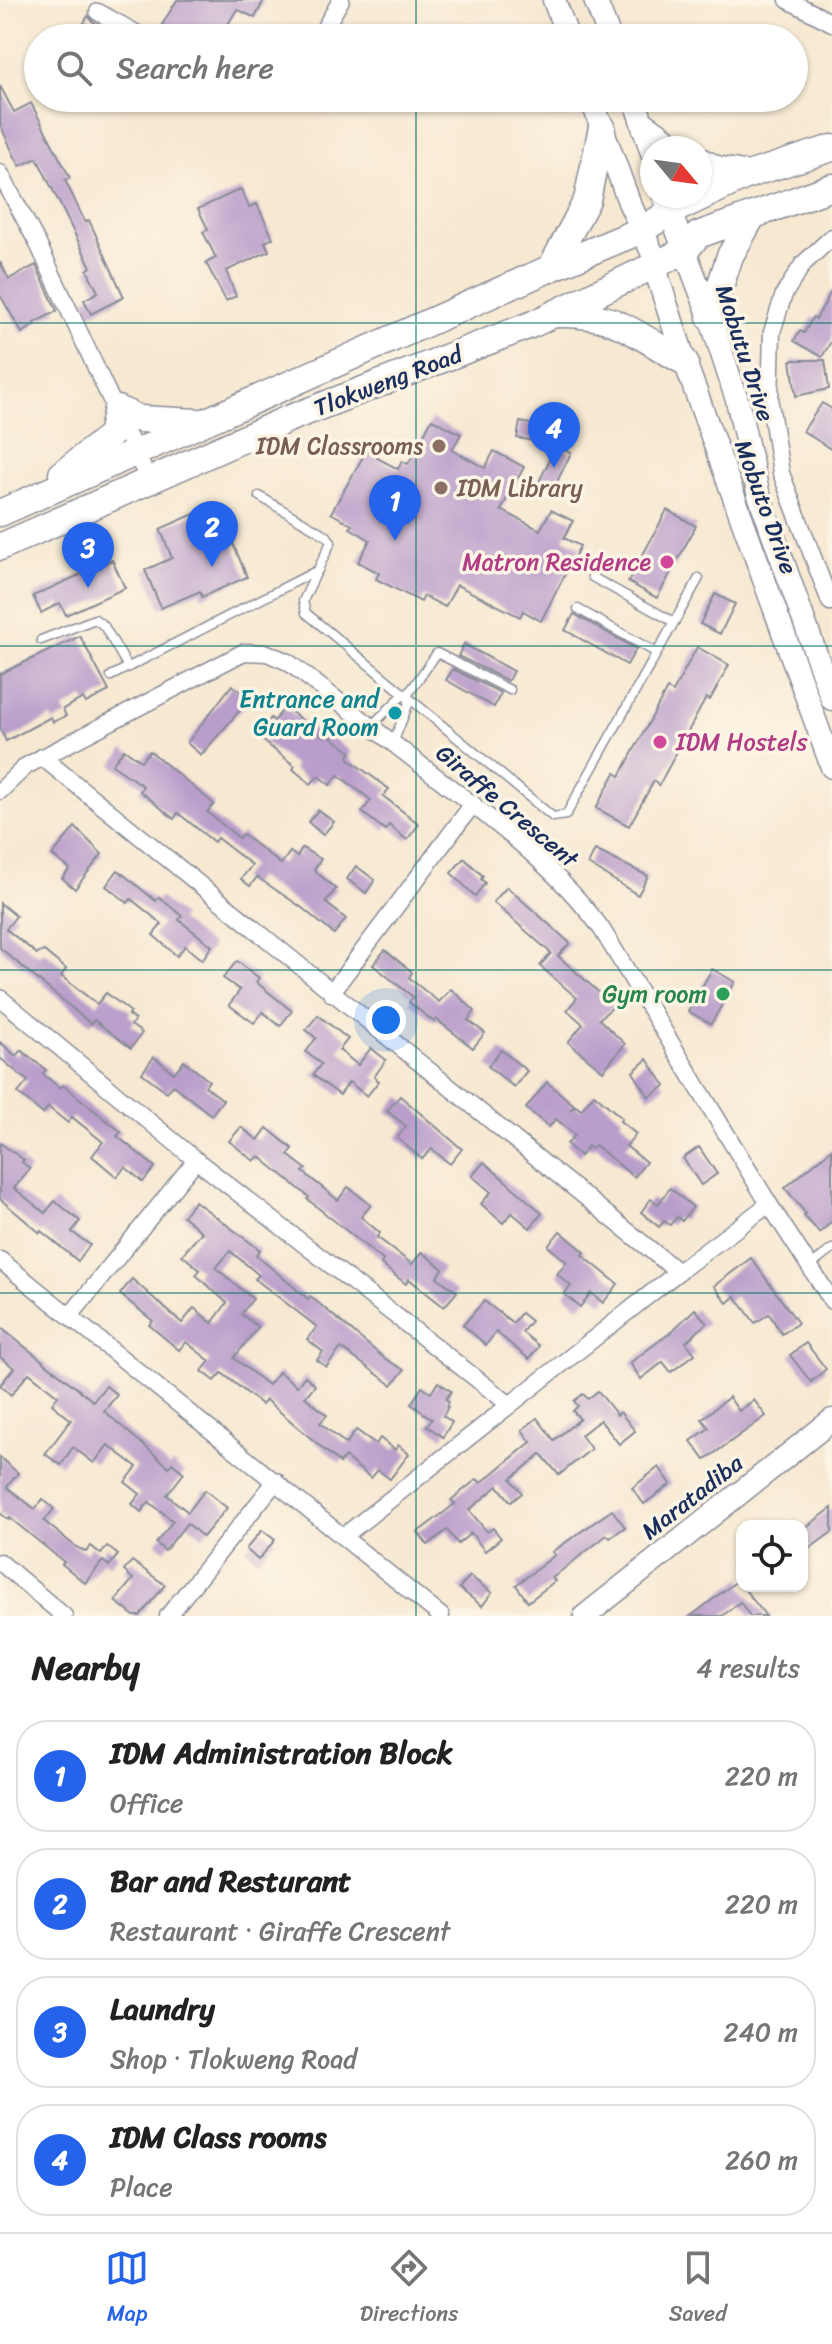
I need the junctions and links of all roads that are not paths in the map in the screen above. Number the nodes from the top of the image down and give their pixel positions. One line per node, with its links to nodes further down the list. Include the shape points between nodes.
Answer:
1 (341, 0): 8 (street)
2 (554, 0): 9 (main road)
3 (595, 0): 10 (main road)
4 (788, 0): 6 (street)
5 (98, 12): 7 (street)
6 (832, 23)
7 (120, 24)
8 (327, 24)
9 (563, 24)
10 (604, 24)
11 (596, 112): 14 (main road)
12 (640, 112): 13 (main road)
13 (645, 126): 15 (main road); 16 (main road)
14 (602, 127): 26 (main road); 30 (main road, via 587,200)
15 (648, 136)
16 (659, 136)
17 (832, 148): 20 (main road, Tlokweng Road)
18 (712, 166): 20 (main road)
19 (0, 173): 34 (street)
20 (748, 175): 22 (main road, Tlokweng Road)
21 (832, 187): 25 (main road, Tlokweng Road)
22 (712, 188)
23 (663, 208): 26 (main road, Tlokweng Road)
24 (669, 208): 28 (main road, Mobutu Drive)
25 (753, 215): 28 (main road, Tlokweng Road, via 698,235); 31 (main road, via 730,256)
26 (642, 230): 29 (main road); 30 (main road, Tlokweng Road)
27 (832, 237): 45 (street, via 803,264 784,294 772,332 770,403 781,473)
28 (686, 250): 29 (main road, Tlokweng Road); 31 (main road, Mobutu Drive)
29 (657, 263): 32 (main road, Tlokweng Road); 33 (main road, Mobuto Drive)
30 (551, 268): 35 (main road, Tlokweng Road)
31 (710, 317): 47 (main road, Mobutu Drive, via 737,400 758,492)
32 (533, 324): 33 (main road, via 552,315 578,313 605,319 631,328); 37 (main road, Tlokweng Road, via 288,419)
33 (685, 362): 59 (main road, Mobuto Drive)
34 (117, 409): 35 (main road, via 140,419); 36 (street); 38 (main road, via 111,435 61,474)
35 (202, 423): 36 (main road, Tlokweng Road)
36 (136, 452): 37 (street); 38 (main road, Tlokweng Road)
37 (149, 481): 41 (main road, Tlokweng Road)
38 (61, 485): 40 (main road, Tlokweng Road)
39 (259, 496): 42 (lane, via 327,536 331,545)
40 (0, 513)
41 (0, 547)
42 (319, 569): 51 (lane); 54 (lane, via 303,601 306,613)
43 (592, 577): 48 (lane)
44 (699, 578): 48 (lane)
45 (831, 601): 47 (street)
46 (578, 609): 50 (lane)
47 (800, 614): 55 (main road, Mobutu Drive)
48 (674, 622): 50 (lane)
49 (41, 640): 51 (lane, via 95,619)
50 (657, 653): 54 (lane, via 566,815 559,818)
51 (128, 667): 52 (lane)
52 (111, 676)
53 (510, 690): 54 (lane, via 437,653)
54 (406, 697): 56 (lane); 57 (lane)
55 (832, 699)
56 (371, 726): 57 (street, Giraffe Crescent); 58 (street, Giraffe Crescent, via 288,662 267,653 244,652)
57 (393, 743): 61 (street, Giraffe Crescent)
58 (42, 757): 60 (street, Giraffe Crescent); 62 (street)
59 (832, 767)
60 (0, 791)
61 (473, 804): 62 (street); 65 (street, Giraffe Crescent, via 559,878 601,928)
62 (331, 993): 69 (street)
63 (0, 998): 64 (street)
64 (196, 1160): 71 (street); 72 (street)
65 (769, 1204): 68 (street, Giraffe Crescent); 69 (street)
66 (832, 1249): 68 (lane)
67 (0, 1260): 71 (street)
68 (810, 1266): 70 (street, Giraffe Crescent)
69 (678, 1272): 72 (street)
70 (832, 1301)
71 (70, 1316): 74 (street)
72 (510, 1405): 75 (street)
73 (832, 1420): 80 (main road, Maratadiba)
74 (276, 1481): 75 (street); 78 (street)
75 (344, 1536): 79 (street)
76 (2, 1569): 77 (street)
77 (64, 1616)
78 (168, 1616)
79 (441, 1616)
80 (585, 1616)

